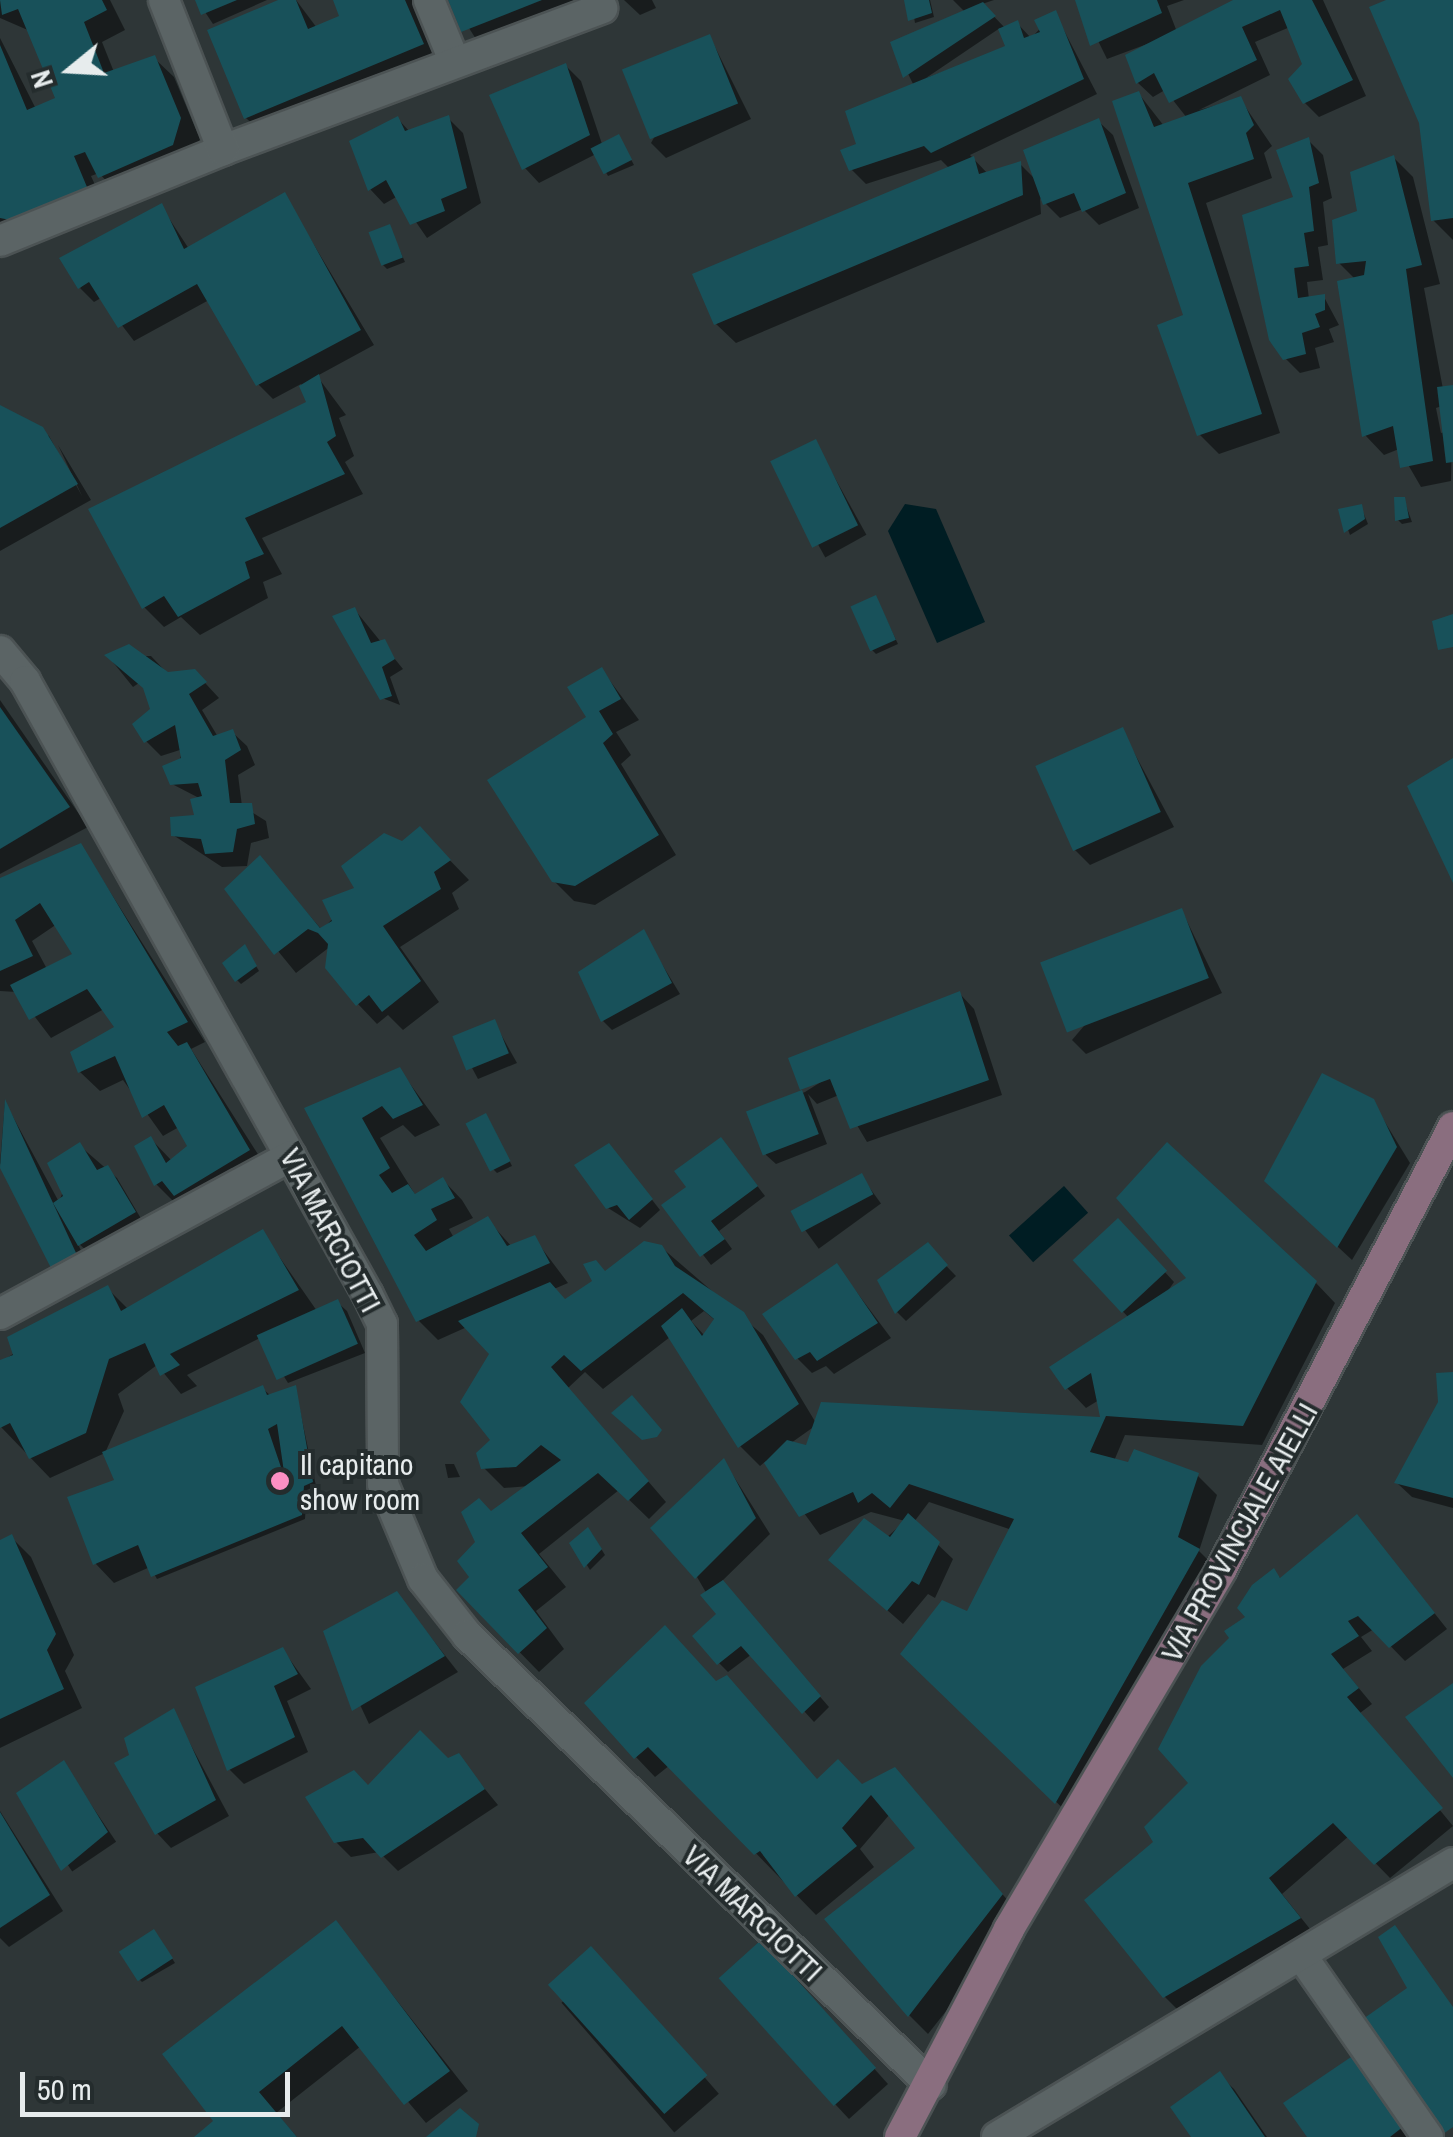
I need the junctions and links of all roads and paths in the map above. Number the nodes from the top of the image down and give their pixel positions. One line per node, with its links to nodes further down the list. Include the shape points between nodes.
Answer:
1 (164, 0): 5 (street)
2 (430, 0): 4 (street)
3 (602, 8): 4 (street)
4 (453, 58): 5 (street)
5 (223, 150): 6 (street)
6 (0, 241)
7 (0, 651): 9 (street, VIA MARCIOTTI)
8 (1453, 1127): 13 (street, VIA PROVINCIALE AIELLI, via 1221,1570 1009,1929)
9 (291, 1156): 10 (street); 13 (street, VIA MARCIOTTI, via 382,1324 383,1484 424,1579 467,1635)
10 (0, 1314)
11 (1453, 1863): 12 (street)
12 (1301, 1954): 15 (street); 16 (street)
13 (930, 2086): 14 (street, VIA PROVINCIALE AIELLI)
14 (900, 2137)
15 (997, 2137)
16 (1428, 2137)

